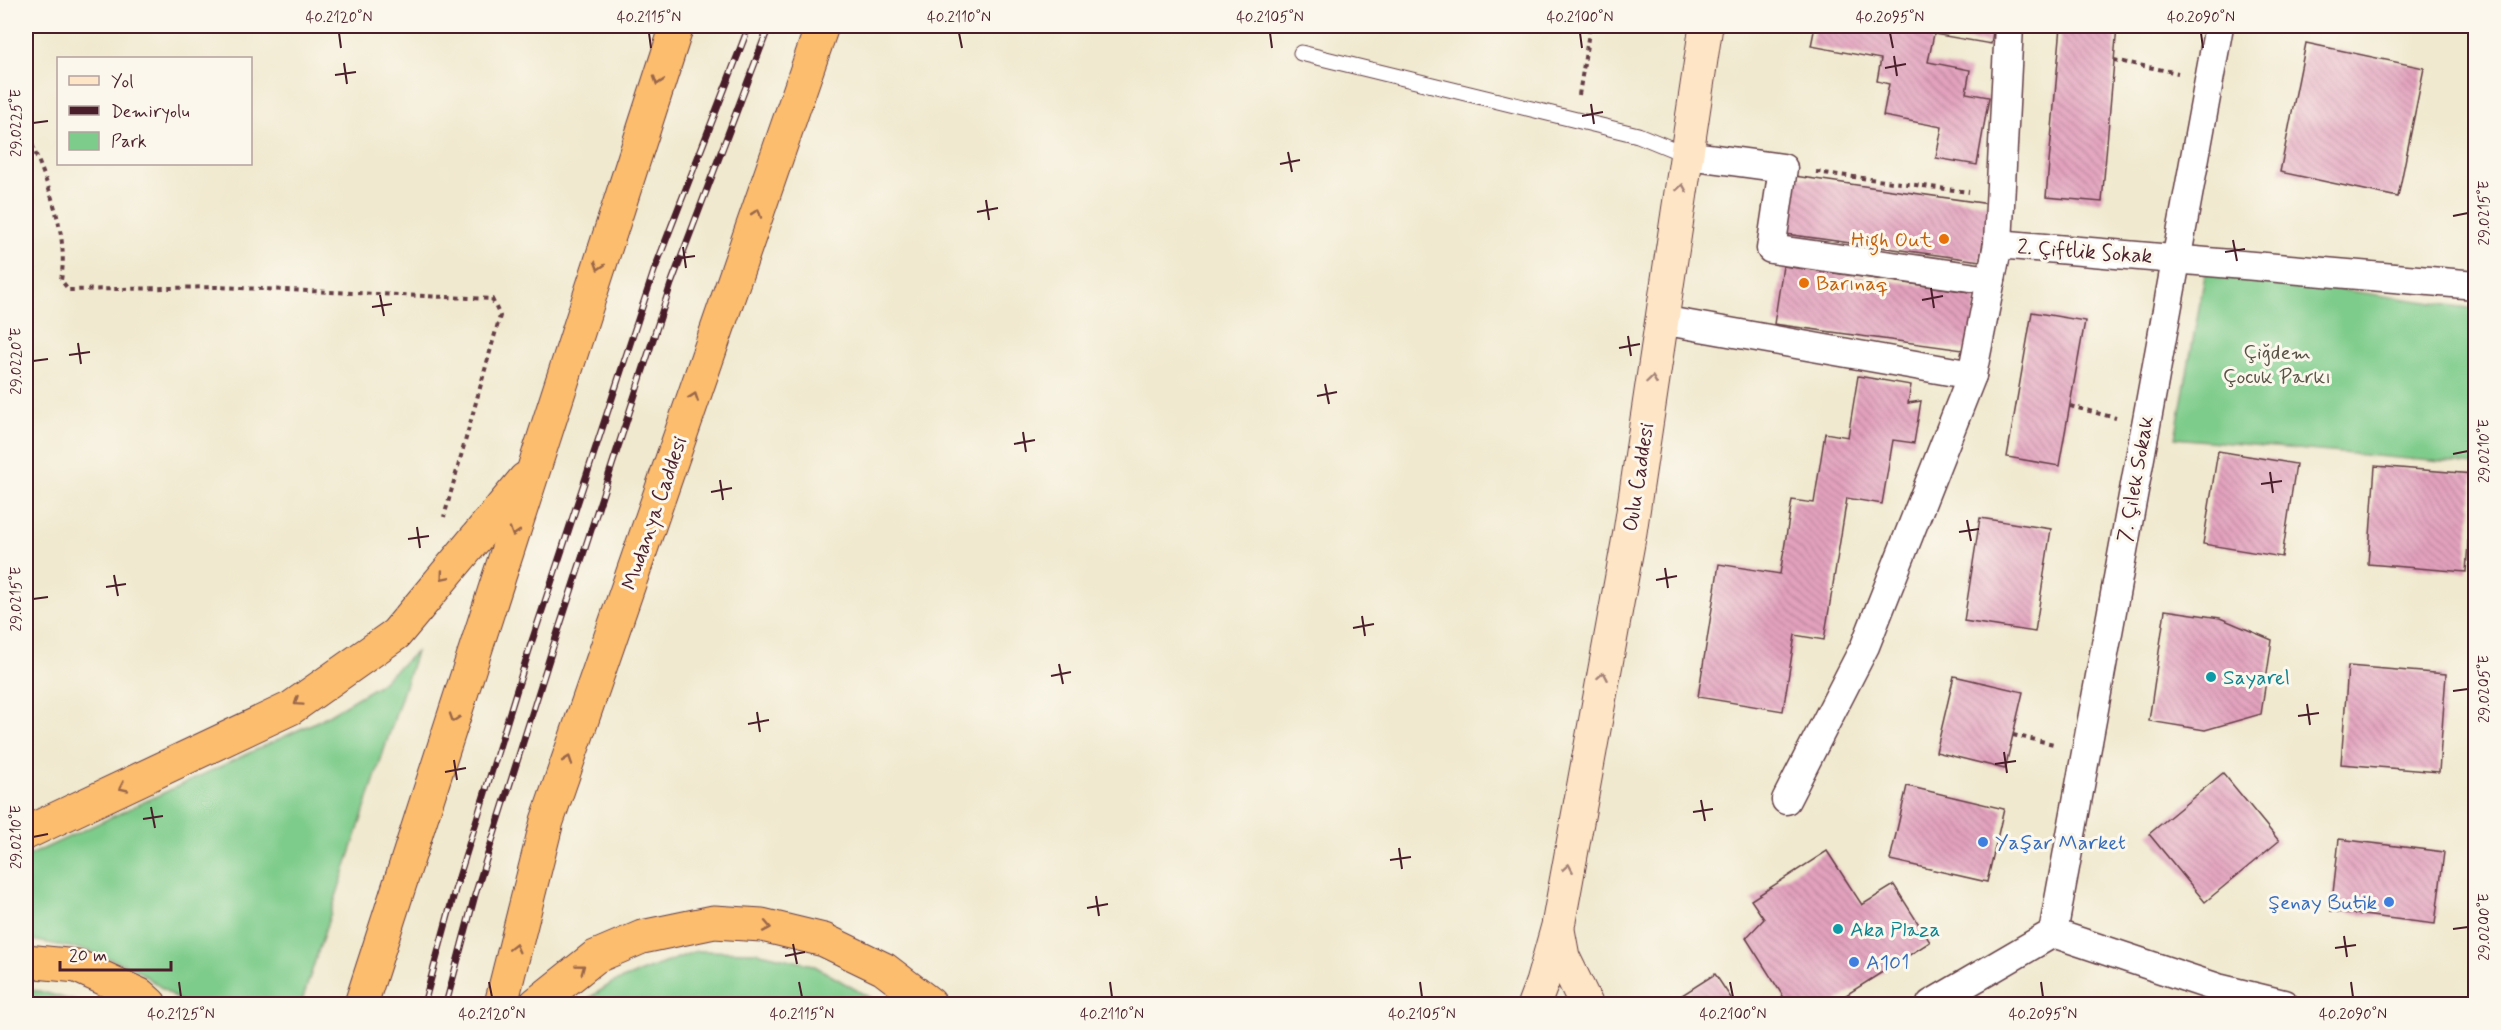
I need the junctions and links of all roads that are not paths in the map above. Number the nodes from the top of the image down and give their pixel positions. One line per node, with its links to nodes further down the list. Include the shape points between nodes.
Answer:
1 (677, 26): 14 (highway, one-way to 14)
2 (822, 26): 22 (highway, Mudanya Caddesi, one-way to 2, via 548,821)
3 (1706, 26): 7 (street, Oulu Caddesi)
4 (2009, 26): 8 (street)
5 (2219, 26): 9 (street, 7. Çilek Sokak)
6 (1301, 53): 7 (lane, via 1638,135)
7 (1687, 155): 10 (street, via 1783,168 1771,249); 12 (street, Oulu Caddesi, one-way to 7)
8 (1998, 244): 9 (street, 2. Çiftlik Sokak); 10 (street, 2. Çiftlik Sokak)
9 (2175, 258): 11 (street, 2. Çiftlik Sokak); 18 (street, 7. Çilek Sokak)
10 (1991, 280): 13 (street, 2. Çiftlik Sokak)
11 (2475, 285)
12 (1661, 320): 13 (street); 17 (street, Oulu Caddesi, one-way to 12, via 1630,532)
13 (1972, 375): 15 (street, 2. Çiftlik Sokak, via 1864,646)
14 (535, 466): 16 (highway, one-way to 16, via 396,634 291,708); 21 (highway, one-way to 21)
15 (1786, 800)
16 (26, 833)
17 (1558, 926): 25 (street); 26 (street, via 1563,957)
18 (2053, 933): 27 (street); 28 (street, via 2218,988)
19 (26, 961): 20 (highway, via 76,966 140,994)
20 (150, 1005)
21 (361, 1005)
22 (501, 1005)
23 (536, 1005): 24 (highway, one-way to 24, via 595,957 642,937 714,922 762,925 824,940 884,969)
24 (930, 1005)
25 (1534, 1005)
26 (1586, 1005)
27 (1931, 1005)
28 (2284, 1005)

